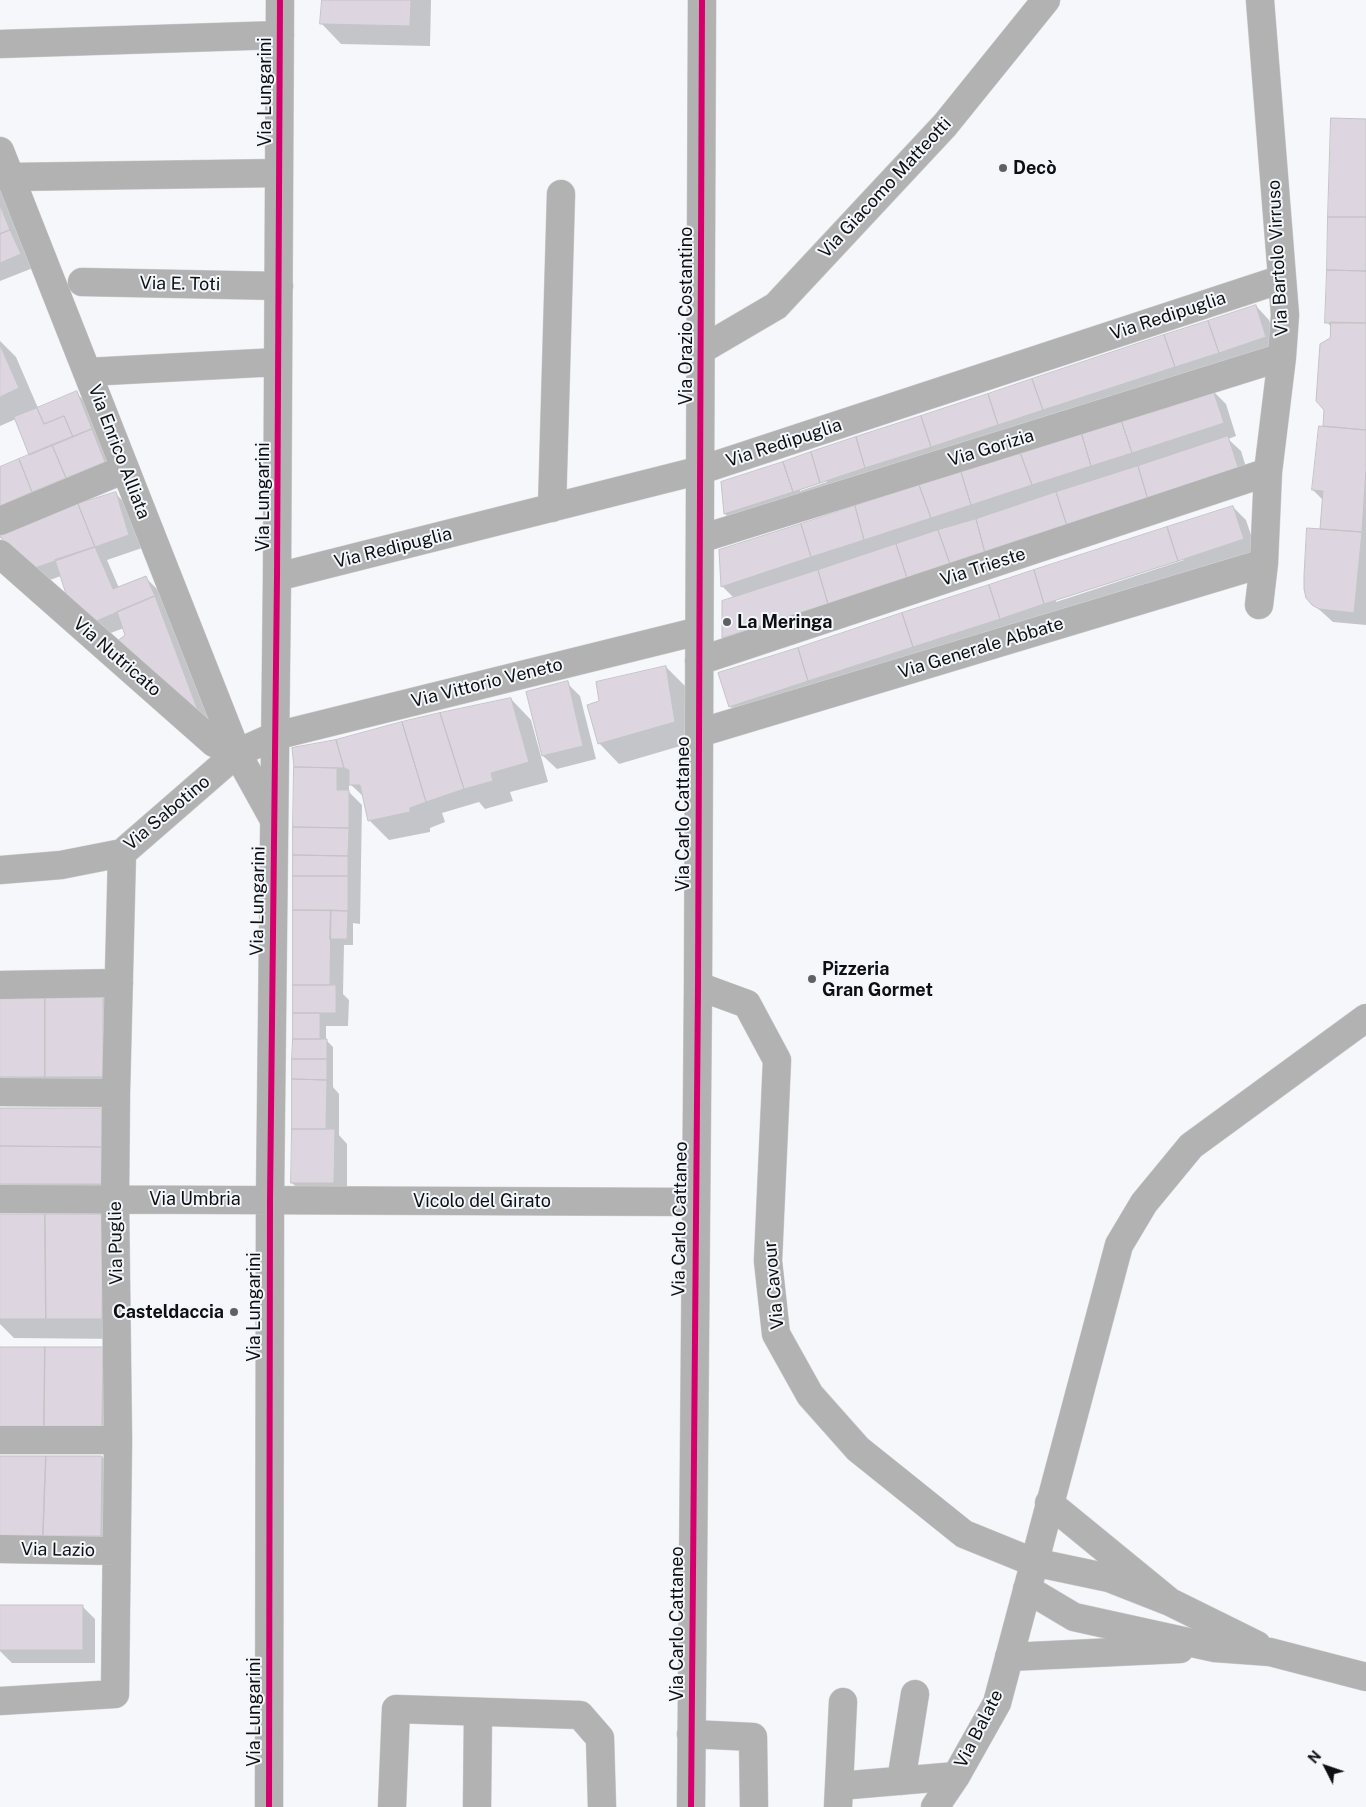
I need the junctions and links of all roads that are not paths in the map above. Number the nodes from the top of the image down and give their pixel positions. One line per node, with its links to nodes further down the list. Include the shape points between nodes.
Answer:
1 (280, 0): 5 (street, Via Lungarini)
2 (702, 0): 14 (street, Via Orazio Costantino)
3 (1046, 0): 14 (street, Via Giacomo Matteotti, via 945,125 776,306)
4 (1260, 0): 11 (street, Via Bartolo Virruso)
5 (280, 35): 6 (street); 8 (street, Via Lungarini)
6 (0, 44)
7 (0, 151): 9 (street, Via Enrico Alliata)
8 (279, 173): 9 (street); 13 (street, Via Lungarini)
9 (10, 177): 17 (street, Via Enrico Alliata)
10 (562, 194): 21 (street)
11 (1282, 279): 15 (street, Via Bartolo Virruso, via 1285,315); 19 (street, Via Redipuglia)
12 (82, 282): 13 (street, Via E. Toti)
13 (279, 286): 16 (street, Via Lungarini)
14 (701, 350): 19 (street, Via Orazio Costantino)
15 (1282, 357): 20 (street, Via Bartolo Virruso); 23 (street, Via Gorizia)
16 (278, 362): 17 (street); 26 (street, Via Lungarini)
17 (87, 372): 18 (street, Via Enrico Alliata)
18 (125, 469): 22 (street); 32 (street, Via Enrico Alliata)
19 (701, 470): 21 (street, Via Redipuglia); 23 (street, Via Orazio Costantino)
20 (1268, 472): 25 (street, Via Bartolo Virruso); 29 (street, Via Trieste)
21 (552, 508): 26 (street, Via Redipuglia)
22 (0, 521)
23 (700, 539): 28 (street, Via Orazio Costantino)
24 (0, 554): 32 (street, Via Nutricato, via 214,743)
25 (1264, 562): 27 (street, Via Bartolo Virruso); 30 (street, Via Generale Abbate)
26 (277, 577): 31 (street, Via Lungarini)
27 (1259, 605)
28 (699, 631): 29 (street, Via Carlo Cattaneo); 31 (street, Via Vittorio Veneto)
29 (699, 661): 30 (street, Via Carlo Cattaneo)
30 (698, 733): 38 (street, Via Carlo Cattaneo)
31 (275, 736): 32 (street, Via Vittorio Veneto); 33 (street, Via Lungarini)
32 (237, 753): 33 (street, Via Enrico Alliata); 34 (street, Via Sabotino)
33 (274, 820): 44 (street, Via Lungarini)
34 (122, 852): 35 (street, Via Sabotino, via 60,865); 36 (street, Via Puglie)
35 (0, 870)
36 (119, 983): 37 (street); 41 (street, Via Puglie)
37 (0, 984)
38 (698, 986): 45 (street, Via Carlo Cattaneo); 51 (street, Via Cavour, via 747,1004 777,1060 768,1261 776,1334 810,1395 858,1449 964,1534)
39 (1366, 1018): 48 (street, Via Balate, via 1191,1146 1144,1203 1119,1245)
40 (0, 1092): 41 (street)
41 (116, 1093): 43 (street, Via Puglie)
42 (0, 1199): 43 (street, Via Umbria)
43 (115, 1199): 44 (street, Via Umbria); 47 (street, Via Puglie)
44 (270, 1199): 45 (street, Vicolo del Girato); 66 (street, Via Lungarini)
45 (695, 1202): 62 (street, Via Carlo Cattaneo)
46 (0, 1440): 47 (street)
47 (118, 1440): 50 (street, Via Puglie)
48 (1049, 1504): 51 (street, Via Balate); 53 (street)
49 (0, 1549): 50 (street, Via Lazio)
50 (116, 1551): 59 (street, Via Puglie, via 115,1694)
51 (1033, 1562): 52 (street, Via Balate); 53 (street, Via Cavour, via 1109,1578)
52 (1027, 1589): 54 (street, via 1074,1616); 56 (street, Via Balate)
53 (1170, 1602): 55 (street)
54 (1215, 1648): 55 (street); 56 (street)
55 (1270, 1652): 57 (street)
56 (1009, 1658): 63 (street, Via Balate, via 996,1703)
57 (1366, 1676)
58 (916, 1694): 64 (street)
59 (0, 1701)
60 (843, 1702): 65 (street)
61 (478, 1712): 67 (street, via 396,1709); 68 (street); 69 (street, via 580,1715 600,1738)
62 (692, 1734): 70 (street, Via Carlo Cattaneo); 71 (street, via 753,1737)
63 (956, 1776): 64 (street); 72 (street, Via Balate)
64 (901, 1781): 65 (street)
65 (839, 1797)
66 (269, 1805)
67 (392, 1806)
68 (477, 1807)
69 (602, 1807)
70 (691, 1807)
71 (754, 1807)
72 (935, 1807)

